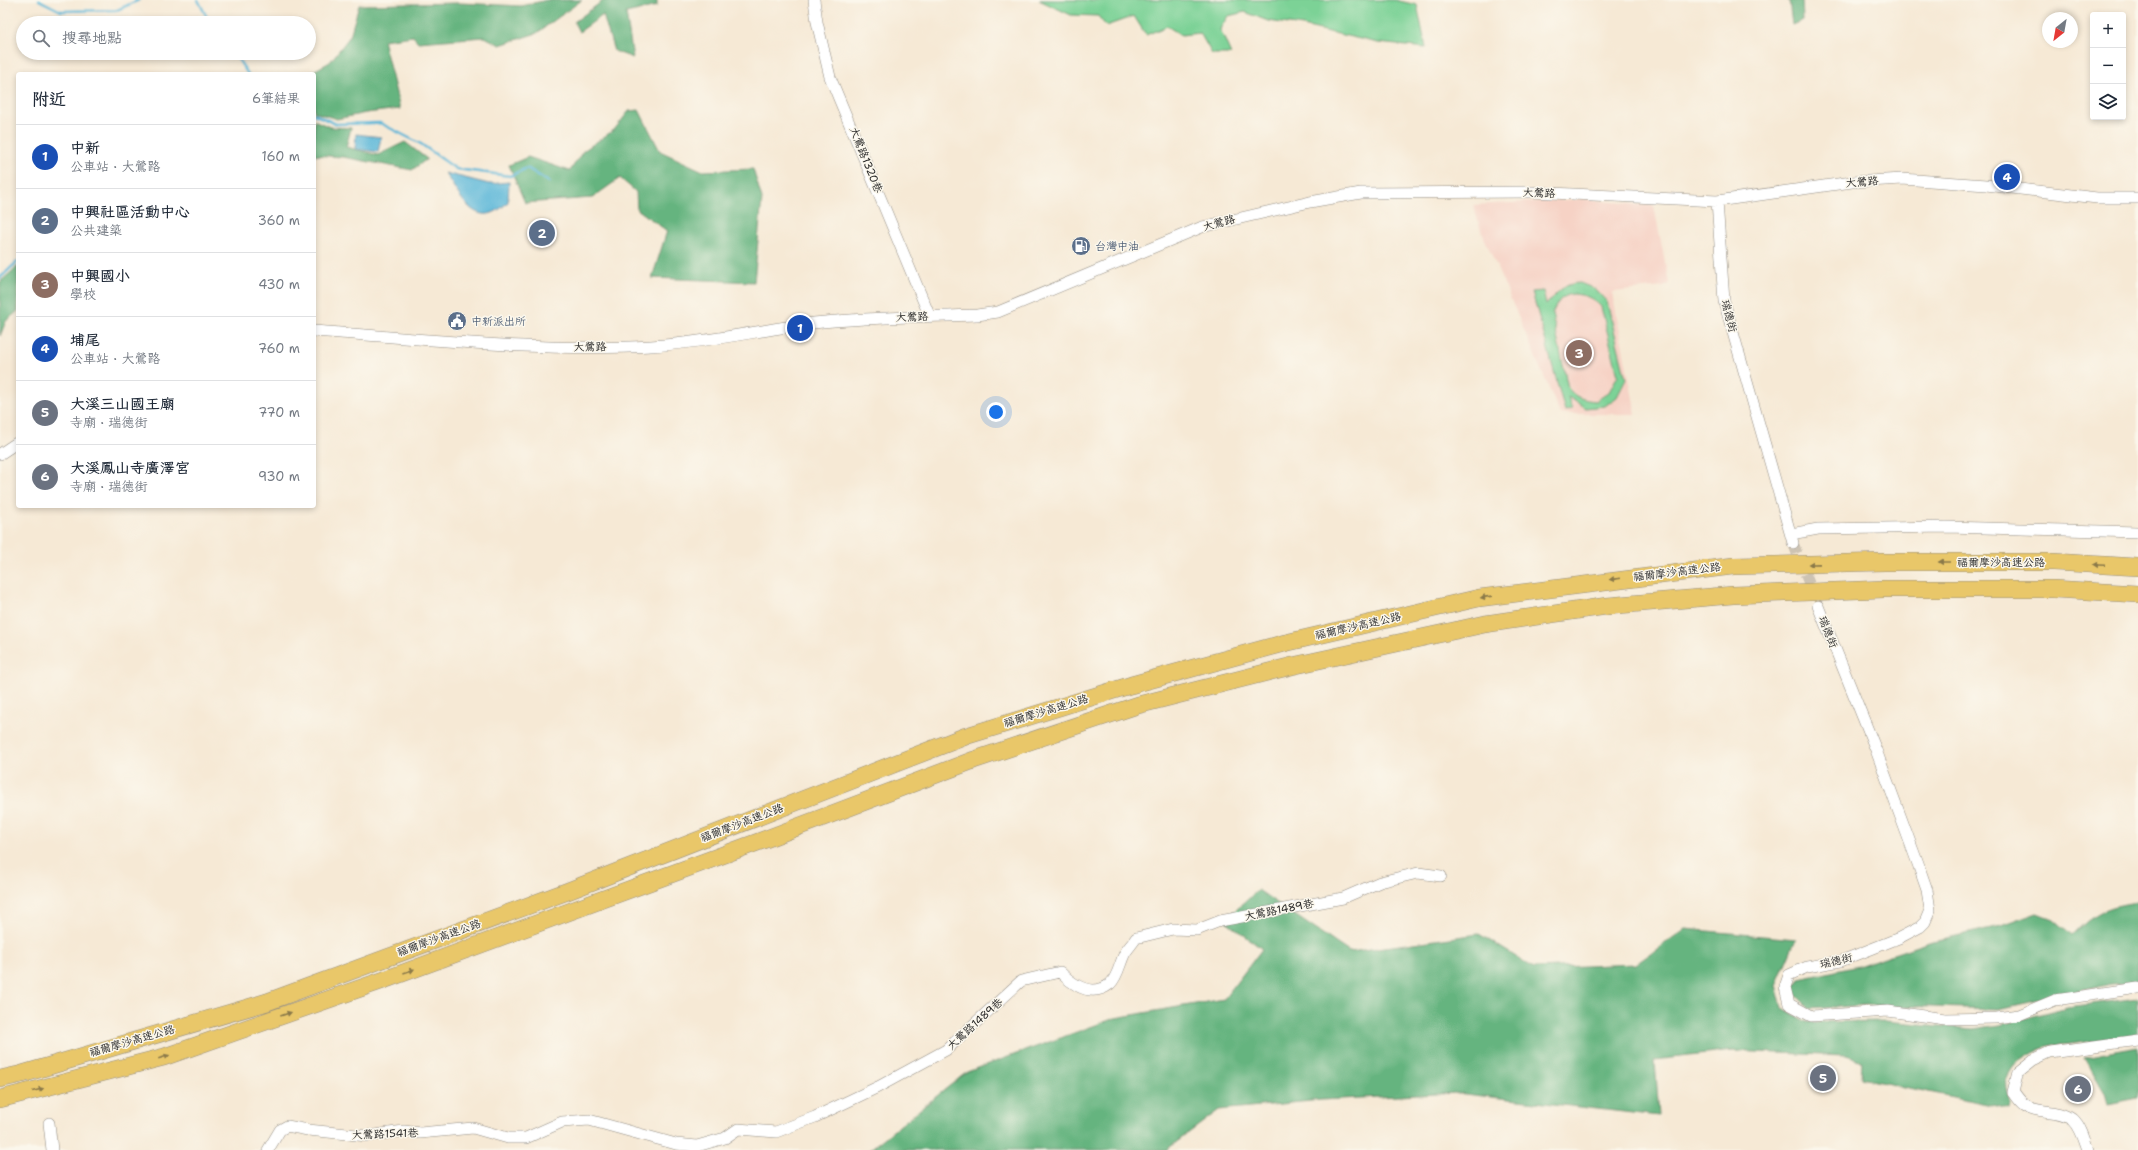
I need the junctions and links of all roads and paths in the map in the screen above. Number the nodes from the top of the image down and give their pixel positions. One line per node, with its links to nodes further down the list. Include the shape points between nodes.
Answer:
1 (814, 0): 4 (street, 大鶯路1320巷, via 830,77)
2 (2138, 198): 3 (street, 大鶯路, via 2097,198 1986,185 1902,180 1852,182)
3 (1717, 201): 4 (street, 大鶯路, via 1531,192 1343,195 1202,227 998,312); 8 (street, 瑞德街, via 1724,301 1792,538 1818,529 1947,527)
4 (930, 317): 5 (street, 大鶯路, via 846,320 764,330 685,344 650,346 532,348)
5 (316, 331)
6 (16, 443): 7 (street)
7 (0, 454)
8 (2138, 532)
9 (2138, 567): 15 (highway, 福爾摩沙高速公路, one-way to 15, via 2045,562 1884,562 1732,566 1478,598 1285,643 1131,685 966,736 568,891 267,1002)
10 (2138, 594): 16 (highway, 福爾摩沙高速公路, one-way to 10, via 172,1054 421,966 981,757 1138,705 1292,666 1485,624 1607,606 1733,594 2045,589)
11 (1818, 606): 13 (street, 瑞德街, via 1876,750 1918,864 1930,910 1920,927 1899,938 1841,961 1807,967 1789,975 1785,987 1790,1004 1811,1016 1888,1011 1945,1019 1996,1018 2019,1014 2055,1000)
12 (1441, 876): 18 (street, 大鶯路1489巷, via 1418,873 1380,882 1343,898 1220,922 1197,930 1173,929 1136,938 1113,980 1101,988 1084,989 1070,982 1060,972 1021,981 946,1050 878,1087 815,1117 776,1132 738,1129 725,1138 697,1146 676,1144 589,1120 562,1122 526,1138 508,1138)
13 (2138, 988)
14 (2138, 1040): 21 (street, via 2050,1052 2033,1060 2018,1072 2013,1092 2023,1104 2041,1112 2057,1113 2073,1120 2083,1135)
15 (0, 1079)
16 (0, 1099)
17 (49, 1123): 19 (street)
18 (490, 1132): 20 (street, 大鶯路1541巷, via 473,1128 420,1133 404,1131 366,1136 287,1126 280,1130)
19 (52, 1150)
20 (268, 1150)
21 (2088, 1150)

